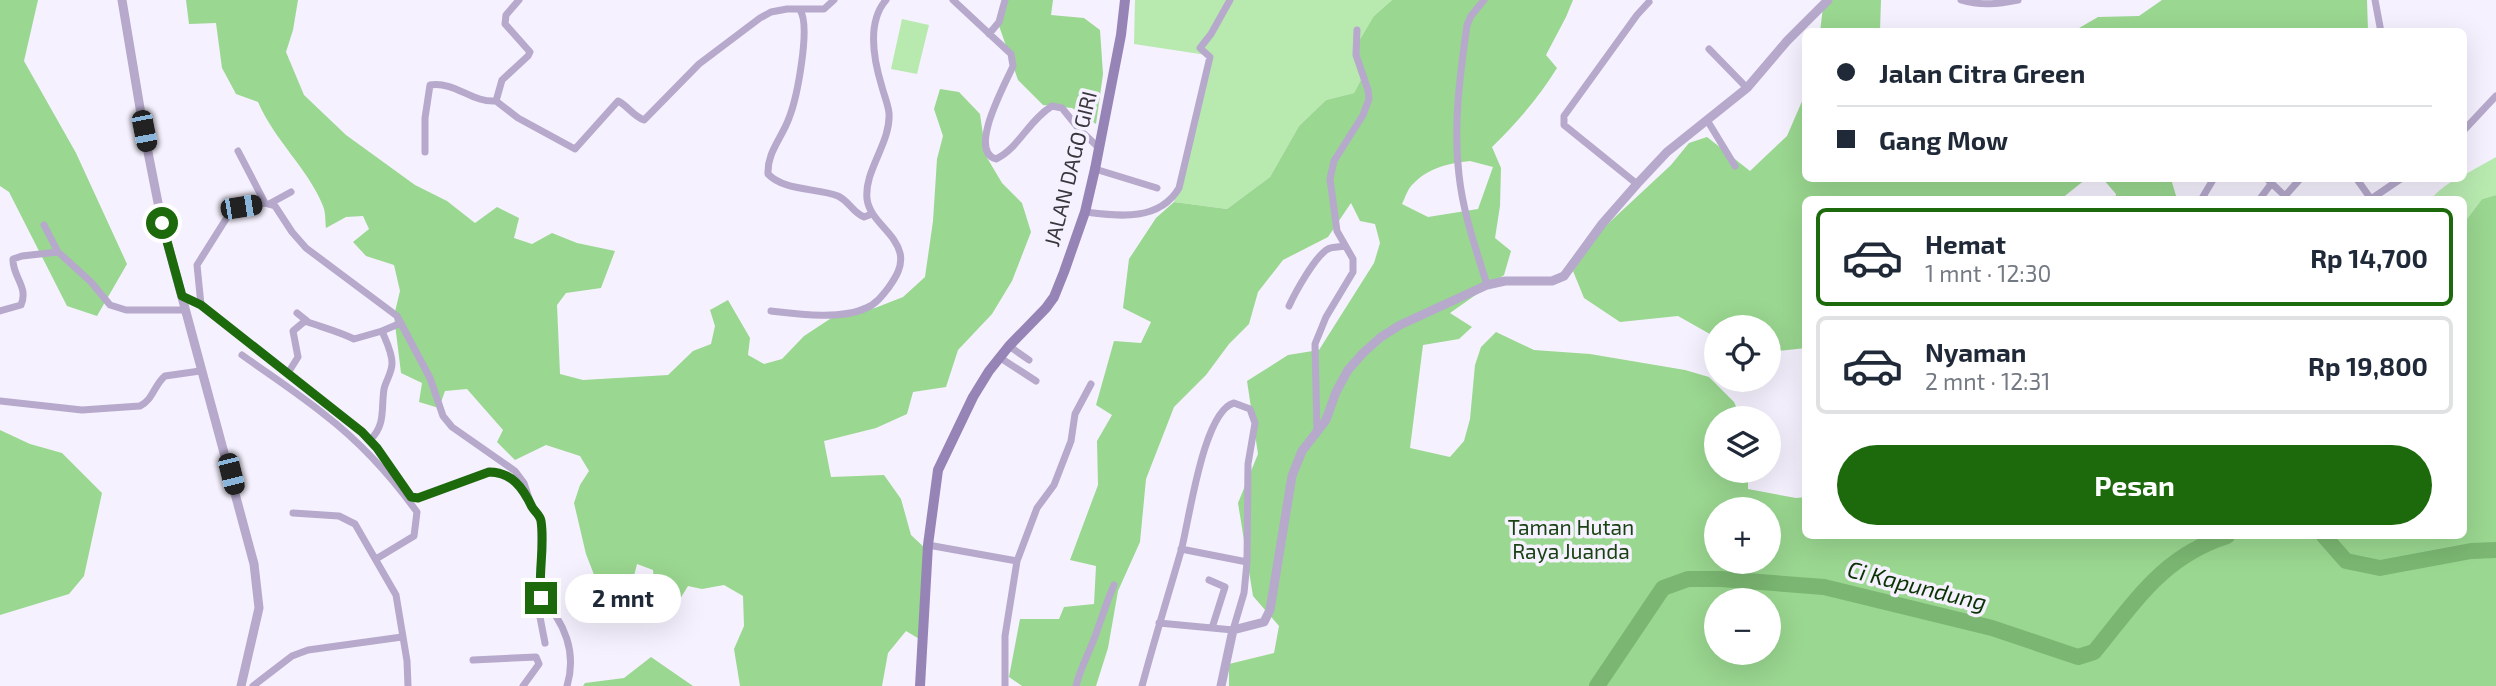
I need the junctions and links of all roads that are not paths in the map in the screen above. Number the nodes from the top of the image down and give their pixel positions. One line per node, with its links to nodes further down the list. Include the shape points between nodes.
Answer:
1 (122, 0): 46 (street, via 162,223)
2 (519, 0): 22 (street, via 506,15 505,24 530,52 502,80)
3 (834, 0): 15 (street, via 824,9)
4 (886, 0): 41 (street, via 877,15 874,46 888,113 886,134 867,187)
5 (953, 0): 18 (street)
6 (1004, 0): 18 (street, via 1003,13)
7 (1125, 0): 25 (main road, JALAN DAGO GIRI)
8 (1230, 0): 40 (street, via 1199,48 1210,57 1179,188 1172,200 1141,215)
9 (1484, 0): 45 (street, via 1467,25 1456,148 1463,201)
10 (1828, 0): 20 (street)
11 (1961, 0): 12 (street, via 1979,5)
12 (2018, 0)
13 (2375, 0): 16 (street)
14 (1649, 2): 33 (street, via 1562,121)
15 (800, 10): 22 (street, via 771,12 760,18 699,64 644,120 618,101 575,149); 41 (street, via 806,28 800,70 790,117 767,161 768,174 781,182 839,197 858,215)
16 (2380, 28)
17 (1357, 30): 43 (street, via 1356,55 1369,99 1334,161 1330,178 1337,230)
18 (989, 34): 25 (street, via 1011,54 1013,66 985,135 988,155 996,159 1008,153 1033,121 1052,106 1062,108)
19 (1709, 49): 20 (street)
20 (1747, 88): 23 (street)
21 (2496, 96): 24 (street)
22 (496, 101): 27 (street, via 430,85)
23 (1707, 120): 28 (street); 33 (street)
24 (2467, 127)
25 (1099, 148): 29 (main road, JALAN DAGO GIRI)
26 (238, 151): 39 (street)
27 (425, 152)
28 (1735, 166)
29 (1095, 169): 34 (street); 40 (main road, JALAN DAGO GIRI)
30 (2269, 182): 36 (street)
31 (2298, 182): 37 (street)
32 (2397, 182): 38 (street)
33 (1637, 184): 45 (street, via 1559,280)
34 (1157, 188)
35 (290, 192): 39 (street)
36 (2283, 196)
37 (2287, 196)
38 (2376, 196)
39 (267, 203): 47 (street, via 231,211 218,229 197,265); 54 (street, via 277,208 306,248 392,311)
40 (1085, 212): 56 (main road, JALAN DAGO GIRI, via 1054,297)
41 (872, 214): 51 (street, via 896,243 901,264 877,301 864,310 810,316)
42 (44, 225): 44 (street)
43 (1345, 246): 48 (street, via 1328,248 1318,258); 65 (street, via 1353,260 1353,272 1315,344)
44 (58, 251): 49 (street, via 110,305 126,310); 50 (street, via 13,259 12,269 22,284 24,299 21,305)
45 (1487, 285): 65 (street, via 1381,337 1348,370)
46 (182, 296): 47 (street); 49 (street)
47 (201, 305): 61 (street)
48 (1289, 306)
49 (185, 310): 60 (street)
50 (0, 311)
51 (771, 311)
52 (297, 313): 53 (street)
53 (307, 321): 55 (street, via 354,339); 61 (street, via 293,331 298,357)
54 (401, 323): 55 (street); 67 (street, via 430,378 443,416 515,471)
55 (382, 331): 66 (street, via 392,365 382,421)
56 (1009, 346): 58 (main road, JALAN DAGO GIRI); 59 (street)
57 (242, 355): 71 (street, via 348,434 417,512 414,536)
58 (999, 358): 62 (street); 69 (main road, JALAN DAGO GIRI, via 973,397 938,470)
59 (1029, 360)
60 (200, 371): 64 (street, via 165,376 148,402 140,406 82,410); 83 (street, via 254,564 259,608)
61 (288, 373): 66 (street)
62 (1037, 381)
63 (1091, 384): 72 (street, via 1075,414 1072,442 1054,485 1037,508)
64 (0, 401)
65 (1317, 433): 79 (street, via 1302,451 1292,476 1270,610 1264,622)
66 (370, 440): 67 (street, via 415,499 498,472 514,479)
67 (531, 503): 76 (street, via 541,518)
68 (293, 513): 71 (street, via 345,518 355,524)
69 (928, 545): 72 (street); 88 (main road, JALAN DAGO GIRI)
70 (1181, 549): 73 (street); 73 (street, via 1205,448 1222,409 1239,404 1250,409 1255,423 1248,464); 77 (street)
71 (376, 559): 80 (street, via 396,595)
72 (1017, 561): 89 (street, via 1005,636)
73 (1247, 562): 79 (street)
74 (1209, 580): 78 (street, via 1225,587)
75 (1114, 585): 90 (street)
76 (541, 598): 81 (street); 87 (street, via 554,611 571,650)
77 (1159, 623): 78 (street); 91 (street)
78 (1212, 628): 79 (street)
79 (1233, 630): 92 (street)
80 (402, 637): 84 (street, via 309,650 292,656); 85 (street)
81 (545, 643)
82 (473, 660): 86 (street, via 536,657 539,664)
83 (241, 686)
84 (253, 686)
85 (408, 686)
86 (523, 686)
87 (567, 686)
88 (920, 686)
89 (1005, 686)
90 (1076, 686)
91 (1142, 686)
92 (1221, 686)

